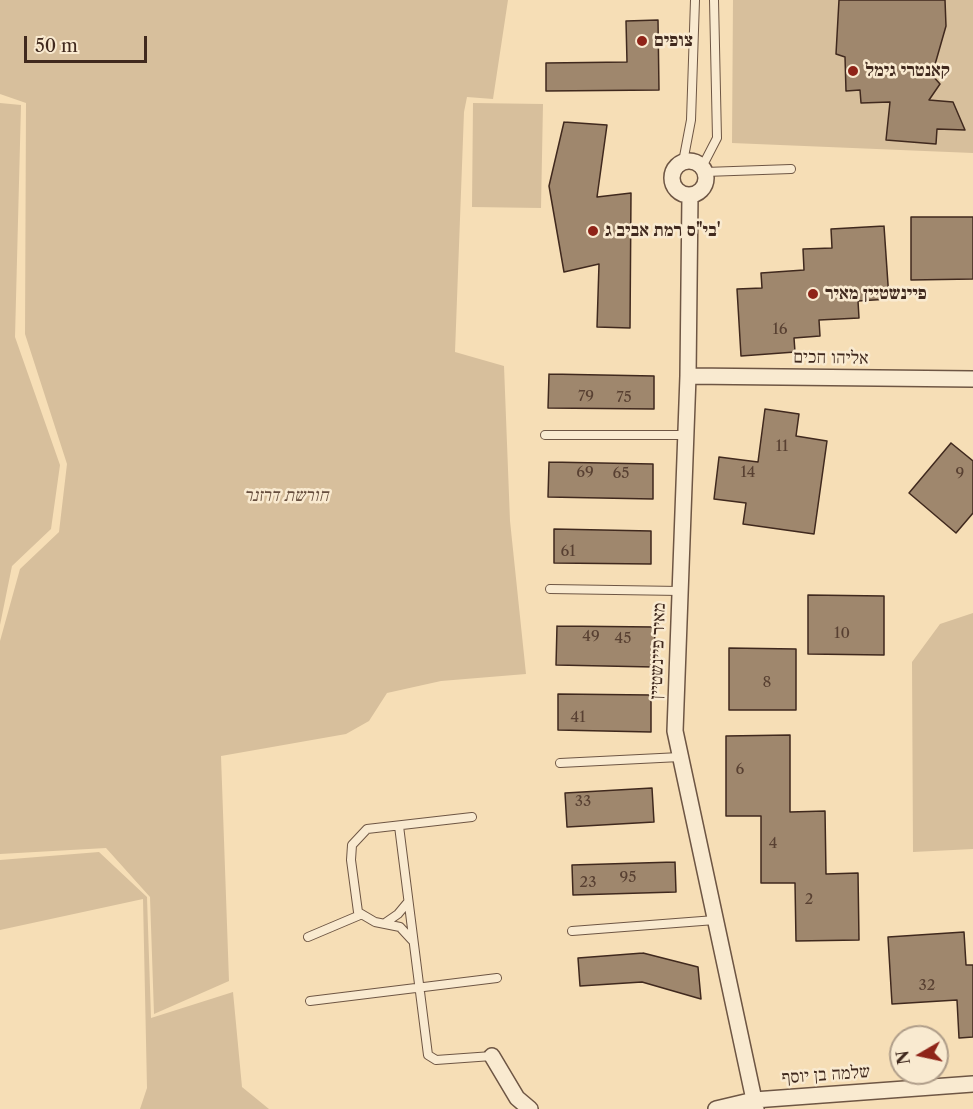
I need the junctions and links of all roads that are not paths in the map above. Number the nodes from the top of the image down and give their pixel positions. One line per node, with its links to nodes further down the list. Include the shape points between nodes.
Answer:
1 (695, 0): 3 (lane, via 691,120)
2 (714, 0): 5 (lane, via 717,138)
3 (683, 162): 5 (street, via 693,162); 6 (street, via 672,179 680,192)
4 (791, 169): 5 (lane)
5 (704, 170): 6 (street, via 703,188)
6 (690, 195): 7 (street, מאיר פיינשטיין)
7 (688, 376): 8 (street, אליהו חכים); 10 (street, מאיר פיינשטיין)
8 (973, 379)
9 (545, 435): 10 (lane)
10 (686, 435): 12 (street, מאיר פיינשטיין)
11 (550, 589): 12 (lane)
12 (680, 591): 13 (street, מאיר פיינשטיין, via 675,731)
13 (680, 757): 14 (lane); 19 (street, מאיר פיינשטיין)
14 (561, 763)
15 (472, 817): 16 (lane)
16 (399, 826): 17 (lane); 18 (lane, via 367,829 352,845 355,908)
17 (408, 902): 20 (lane); 23 (lane)
18 (360, 915): 20 (lane); 22 (lane)
19 (715, 920): 21 (lane); 29 (street, מאיר פיינשטיין)
20 (385, 923): 23 (lane, via 400,927)
21 (572, 931)
22 (308, 937)
23 (413, 940): 25 (lane)
24 (497, 978): 25 (lane)
25 (418, 987): 26 (lane); 27 (lane, via 428,1055 436,1060)
26 (310, 1001)
27 (492, 1056): 30 (street, via 517,1098)
28 (973, 1084): 29 (street, שלמה בן יוסף)
29 (755, 1105): 31 (street, שלמה בן יוסף)
30 (530, 1109)
31 (716, 1109)

